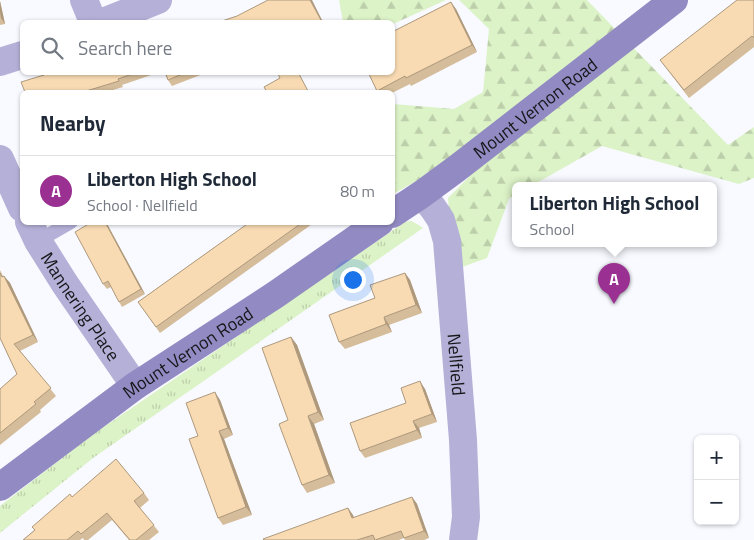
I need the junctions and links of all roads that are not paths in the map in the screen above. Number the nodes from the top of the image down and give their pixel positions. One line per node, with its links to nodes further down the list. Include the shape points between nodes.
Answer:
1 (84, 0): 4 (street)
2 (158, 0): 5 (street)
3 (674, 0): 9 (street, Mount Vernon Road)
4 (92, 20)
5 (108, 20)
6 (20, 56): 7 (street)
7 (0, 62)
8 (0, 159): 10 (street)
9 (422, 194): 11 (street, Mount Vernon Road); 17 (street, Nellfield, via 441,220 447,241 463,440 466,517)
10 (20, 204)
11 (395, 212)
12 (60, 225): 14 (lane)
13 (376, 225): 15 (street, Mount Vernon Road)
14 (34, 232): 15 (street, Mannering Place, via 65,284)
15 (135, 386): 16 (street, Mount Vernon Road)
16 (0, 487)
17 (463, 540)

